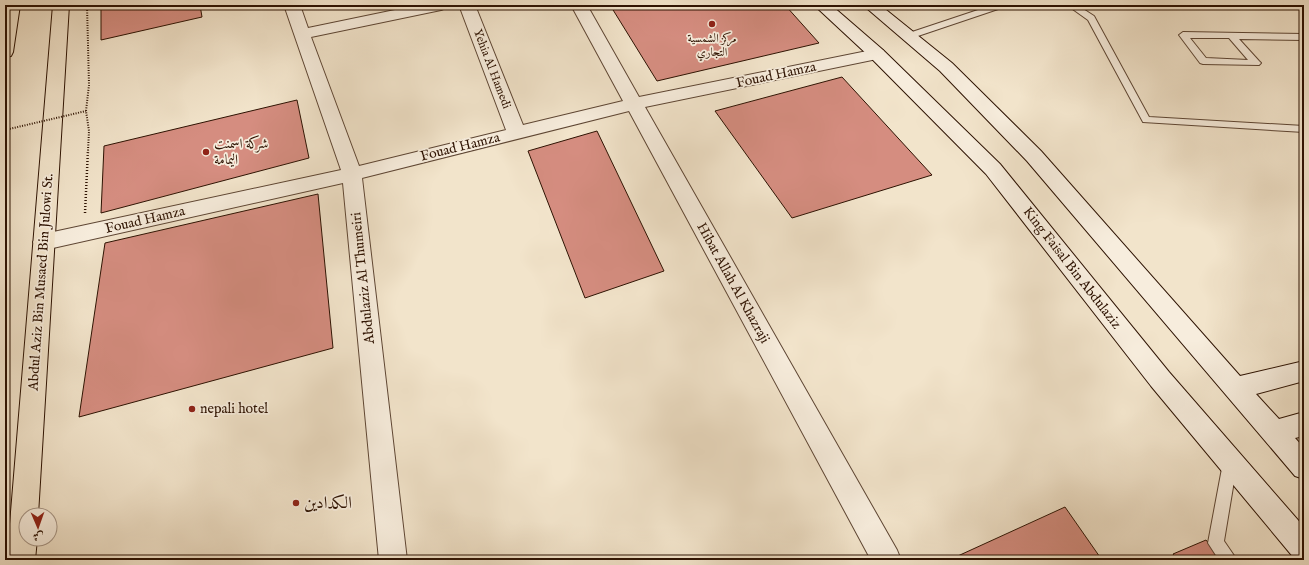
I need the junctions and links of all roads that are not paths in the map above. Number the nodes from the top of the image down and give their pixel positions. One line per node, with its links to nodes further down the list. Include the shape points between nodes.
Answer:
1 (61, 5): 20 (main road, Abdul Aziz Bin Musaed Bin Julowi St.)
2 (292, 5): 11 (street, Abdulaziz Al Thumeiri)
3 (441, 5): 11 (street)
4 (467, 5): 18 (street, Yehia Al Hamedi)
5 (579, 5): 16 (street, Hibat Allah Al Khazraji)
6 (822, 5): 14 (street, King Faisal Bin Abdulaziz)
7 (871, 5): 14 (street, King Faisal Bin Abdulaziz)
8 (1001, 5): 14 (lane)
9 (1071, 5): 17 (lane, via 1091,18 1146,120)
10 (10, 7): 15 (main road)
11 (302, 34): 19 (street, Abdulaziz Al Thumeiri)
12 (1231, 35): 12 (lane, via 1199,35 1184,35 1203,61 1256,63); 13 (lane)
13 (1304, 37)
14 (893, 45): 16 (street, Fouad Hamza); 22 (street, King Faisal Bin Abdulaziz, via 946,67 1034,156); 25 (street, King Faisal Bin Abdulaziz)
15 (5, 52)
16 (634, 104): 18 (street, Fouad Hamza); 30 (street, Hibat Allah Al Khazraji)
17 (1304, 129)
18 (516, 134): 19 (street, Fouad Hamza)
19 (352, 174): 20 (street, Fouad Hamza); 29 (street, Abdulaziz Al Thumeiri)
20 (44, 242): 28 (main road, Abdul Aziz Bin Musaed Bin Julowi St.)
21 (1304, 371): 22 (street)
22 (1236, 388): 24 (street, King Faisal Bin Abdulaziz)
23 (1304, 424): 24 (street)
24 (1274, 432): 26 (street, King Faisal Bin Abdulaziz)
25 (1230, 463): 27 (street, King Faisal Bin Abdulaziz); 31 (lane, via 1216,543)
26 (1304, 466)
27 (1304, 548)
28 (21, 560)
29 (393, 560)
30 (887, 560)
31 (1229, 560)

